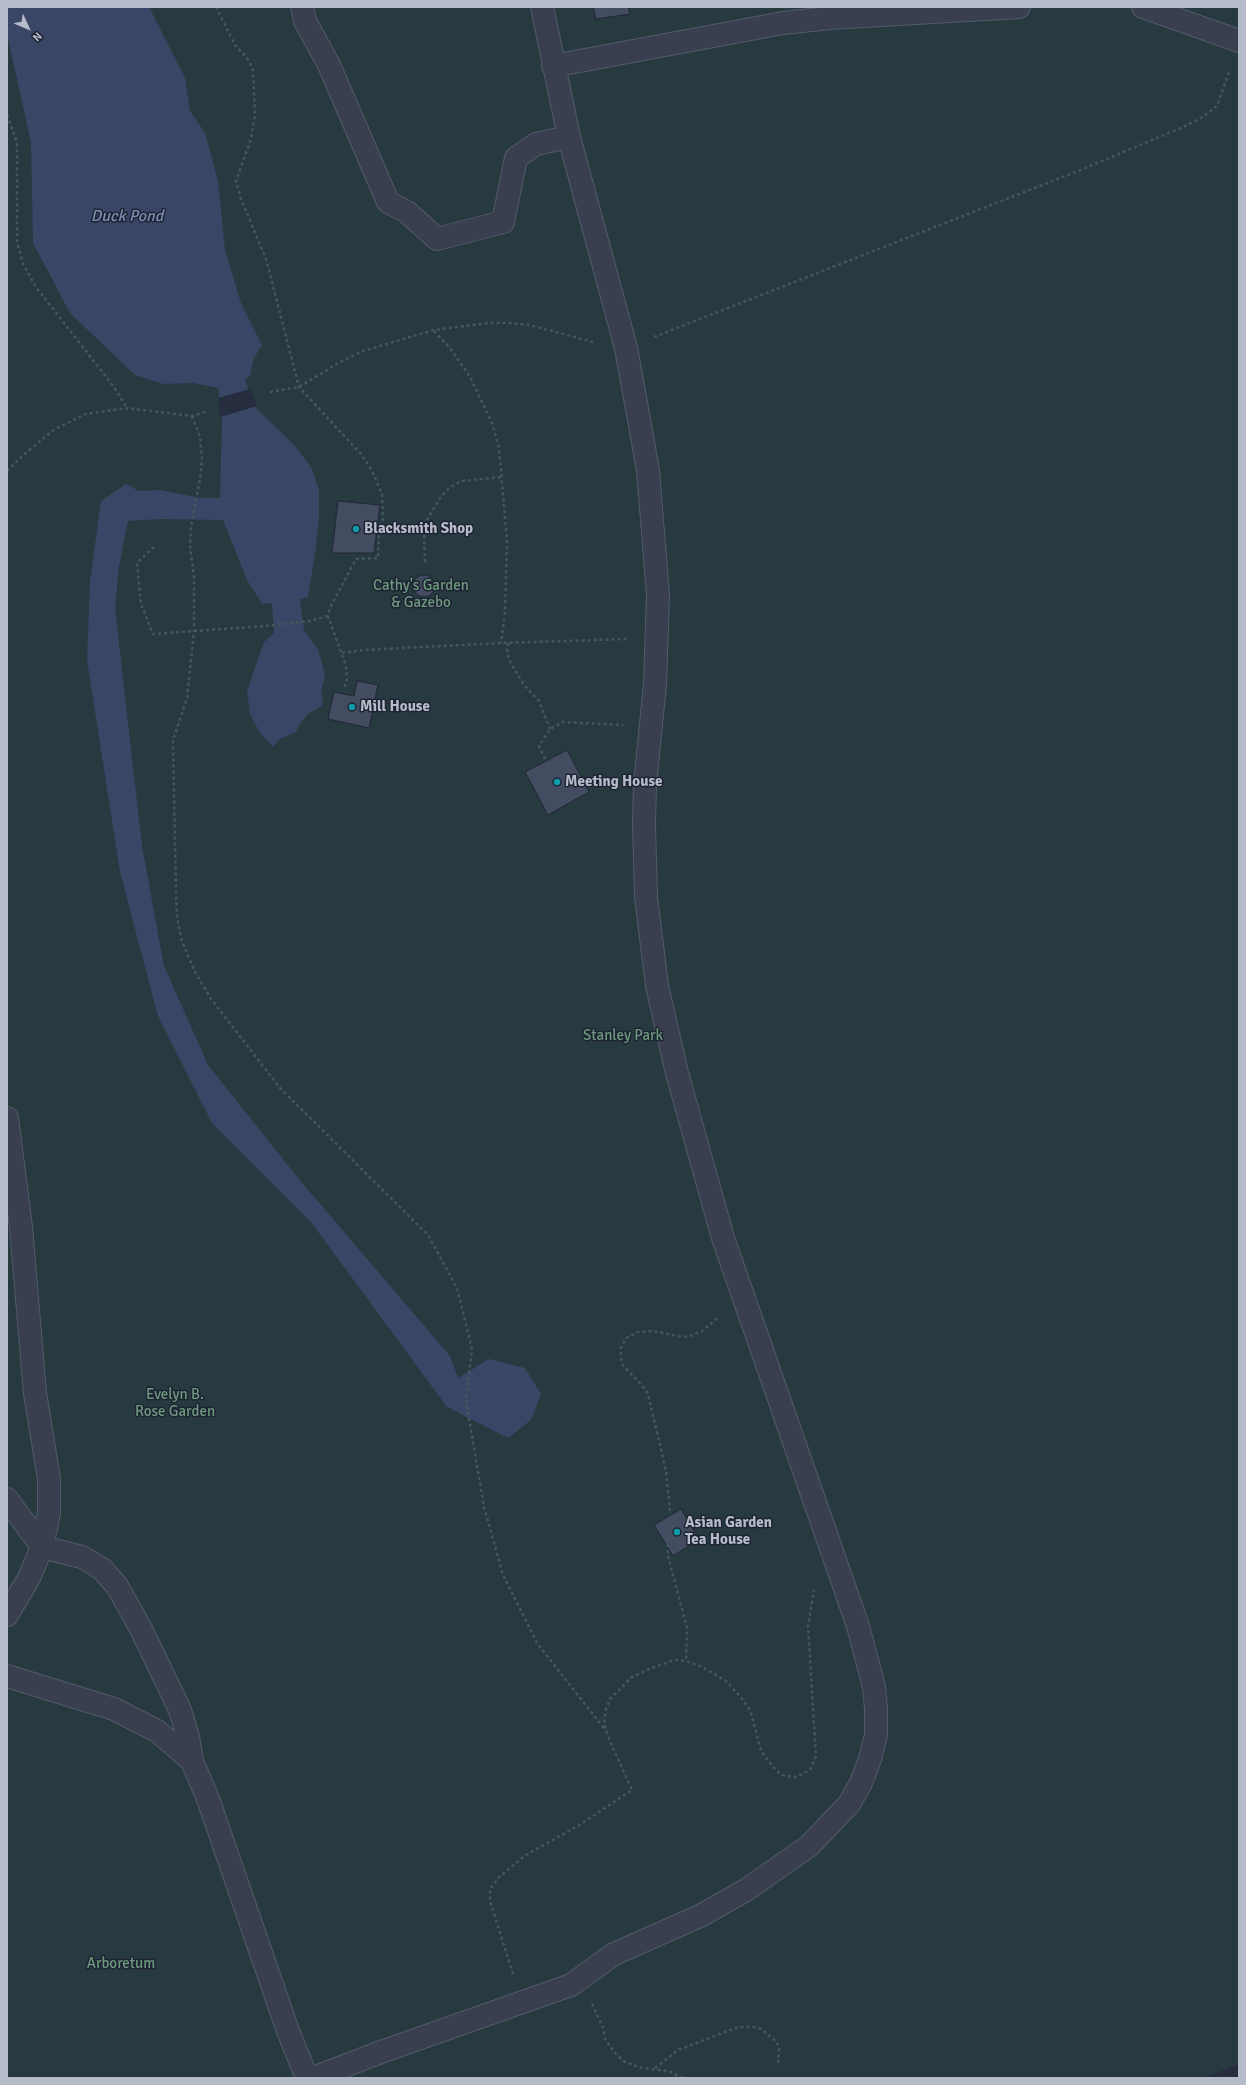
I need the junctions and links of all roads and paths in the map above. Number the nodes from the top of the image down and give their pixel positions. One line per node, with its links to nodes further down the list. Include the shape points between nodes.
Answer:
1 (216, 7): 13 (path, via 235,45 254,70 256,114 251,139 236,181 266,259)
2 (302, 7): 10 (lane, via 305,21 329,65 388,202 407,212 437,239 503,222 516,158 536,144)
3 (542, 7): 8 (lane)
4 (1019, 7): 8 (lane, via 783,23)
5 (1143, 7): 6 (lane)
6 (1239, 41)
7 (1232, 63): 12 (path, via 1217,106 1183,127 1083,169)
8 (553, 66): 10 (lane)
9 (7, 115): 15 (path, via 17,142 17,242 23,264 36,286 114,387)
10 (569, 137): 12 (lane)
11 (434, 330): 12 (path, via 510,323 536,327 606,346); 13 (path, via 363,351); 19 (path, via 462,363 482,400 496,436)
12 (626, 348): 24 (lane, via 650,491 658,588)
13 (299, 387): 14 (path); 22 (path, via 363,458 378,484 384,504 379,529 378,558 356,559)
14 (270, 392)
15 (127, 408): 17 (path); 18 (path, via 102,411 73,419 38,442)
16 (204, 412): 17 (path)
17 (192, 416): 23 (path, via 200,437 202,458 190,546 194,577)
18 (7, 472)
19 (503, 477): 21 (path, via 462,481 450,487 431,512 425,528); 25 (path, via 508,540)
20 (154, 547): 23 (path, via 137,563 141,604 153,634)
21 (424, 562)
22 (328, 616): 23 (path, via 310,621); 27 (path)
23 (194, 632): 42 (path, via 187,698 172,740 177,918 182,941 194,970 211,999 280,1088 428,1235 458,1288 472,1349 466,1401 484,1507 503,1575 540,1648)
24 (657, 636): 26 (path, via 609,641); 29 (lane)
25 (501, 643): 26 (path); 27 (path, via 363,650)
26 (508, 643): 30 (path, via 507,653 511,664 524,685 539,701)
27 (342, 654): 28 (path, via 346,672)
28 (344, 689)
29 (651, 726): 30 (path, via 563,722); 33 (lane, via 645,785 644,852 646,897 657,986 677,1073 723,1238)
30 (550, 729): 31 (path, via 539,746)
31 (545, 760)
32 (7, 1118): 37 (lane, via 21,1227 35,1392 49,1479 49,1513)
33 (743, 1298): 35 (path, via 696,1334 683,1337 638,1332 626,1338 621,1348 623,1365 646,1390 649,1398 666,1471); 38 (lane)
34 (7, 1499): 37 (lane)
35 (670, 1511)
36 (668, 1532): 40 (path, via 668,1556 687,1628)
37 (42, 1547): 39 (lane, via 29,1578); 43 (lane, via 93,1562 102,1568 117,1586 180,1710)
38 (839, 1566): 40 (path, via 821,1577 813,1595 808,1626 816,1756 810,1770 804,1775 781,1775 762,1751 750,1710 743,1700 716,1674); 44 (lane, via 866,1655 874,1687 876,1709 876,1735 870,1759 850,1804 809,1846 746,1890 700,1916 621,1951 571,1985)
39 (7, 1615)
40 (686, 1661): 42 (path, via 675,1660 659,1665 632,1677 620,1687 610,1698 606,1709)
41 (7, 1676): 43 (lane, via 114,1709 157,1731)
42 (606, 1731): 44 (path, via 632,1790 581,1824 526,1855 499,1877 490,1888 490,1902)
43 (192, 1761): 48 (lane, via 208,1799 288,2031)
44 (522, 2003): 49 (lane)
45 (602, 2028): 47 (path, via 608,2045 625,2062 642,2068)
46 (778, 2064): 47 (path, via 777,2042 761,2029 738,2027 678,2050)
47 (655, 2068): 50 (path, via 669,2071)
48 (307, 2078)
49 (313, 2078)
50 (682, 2078)

